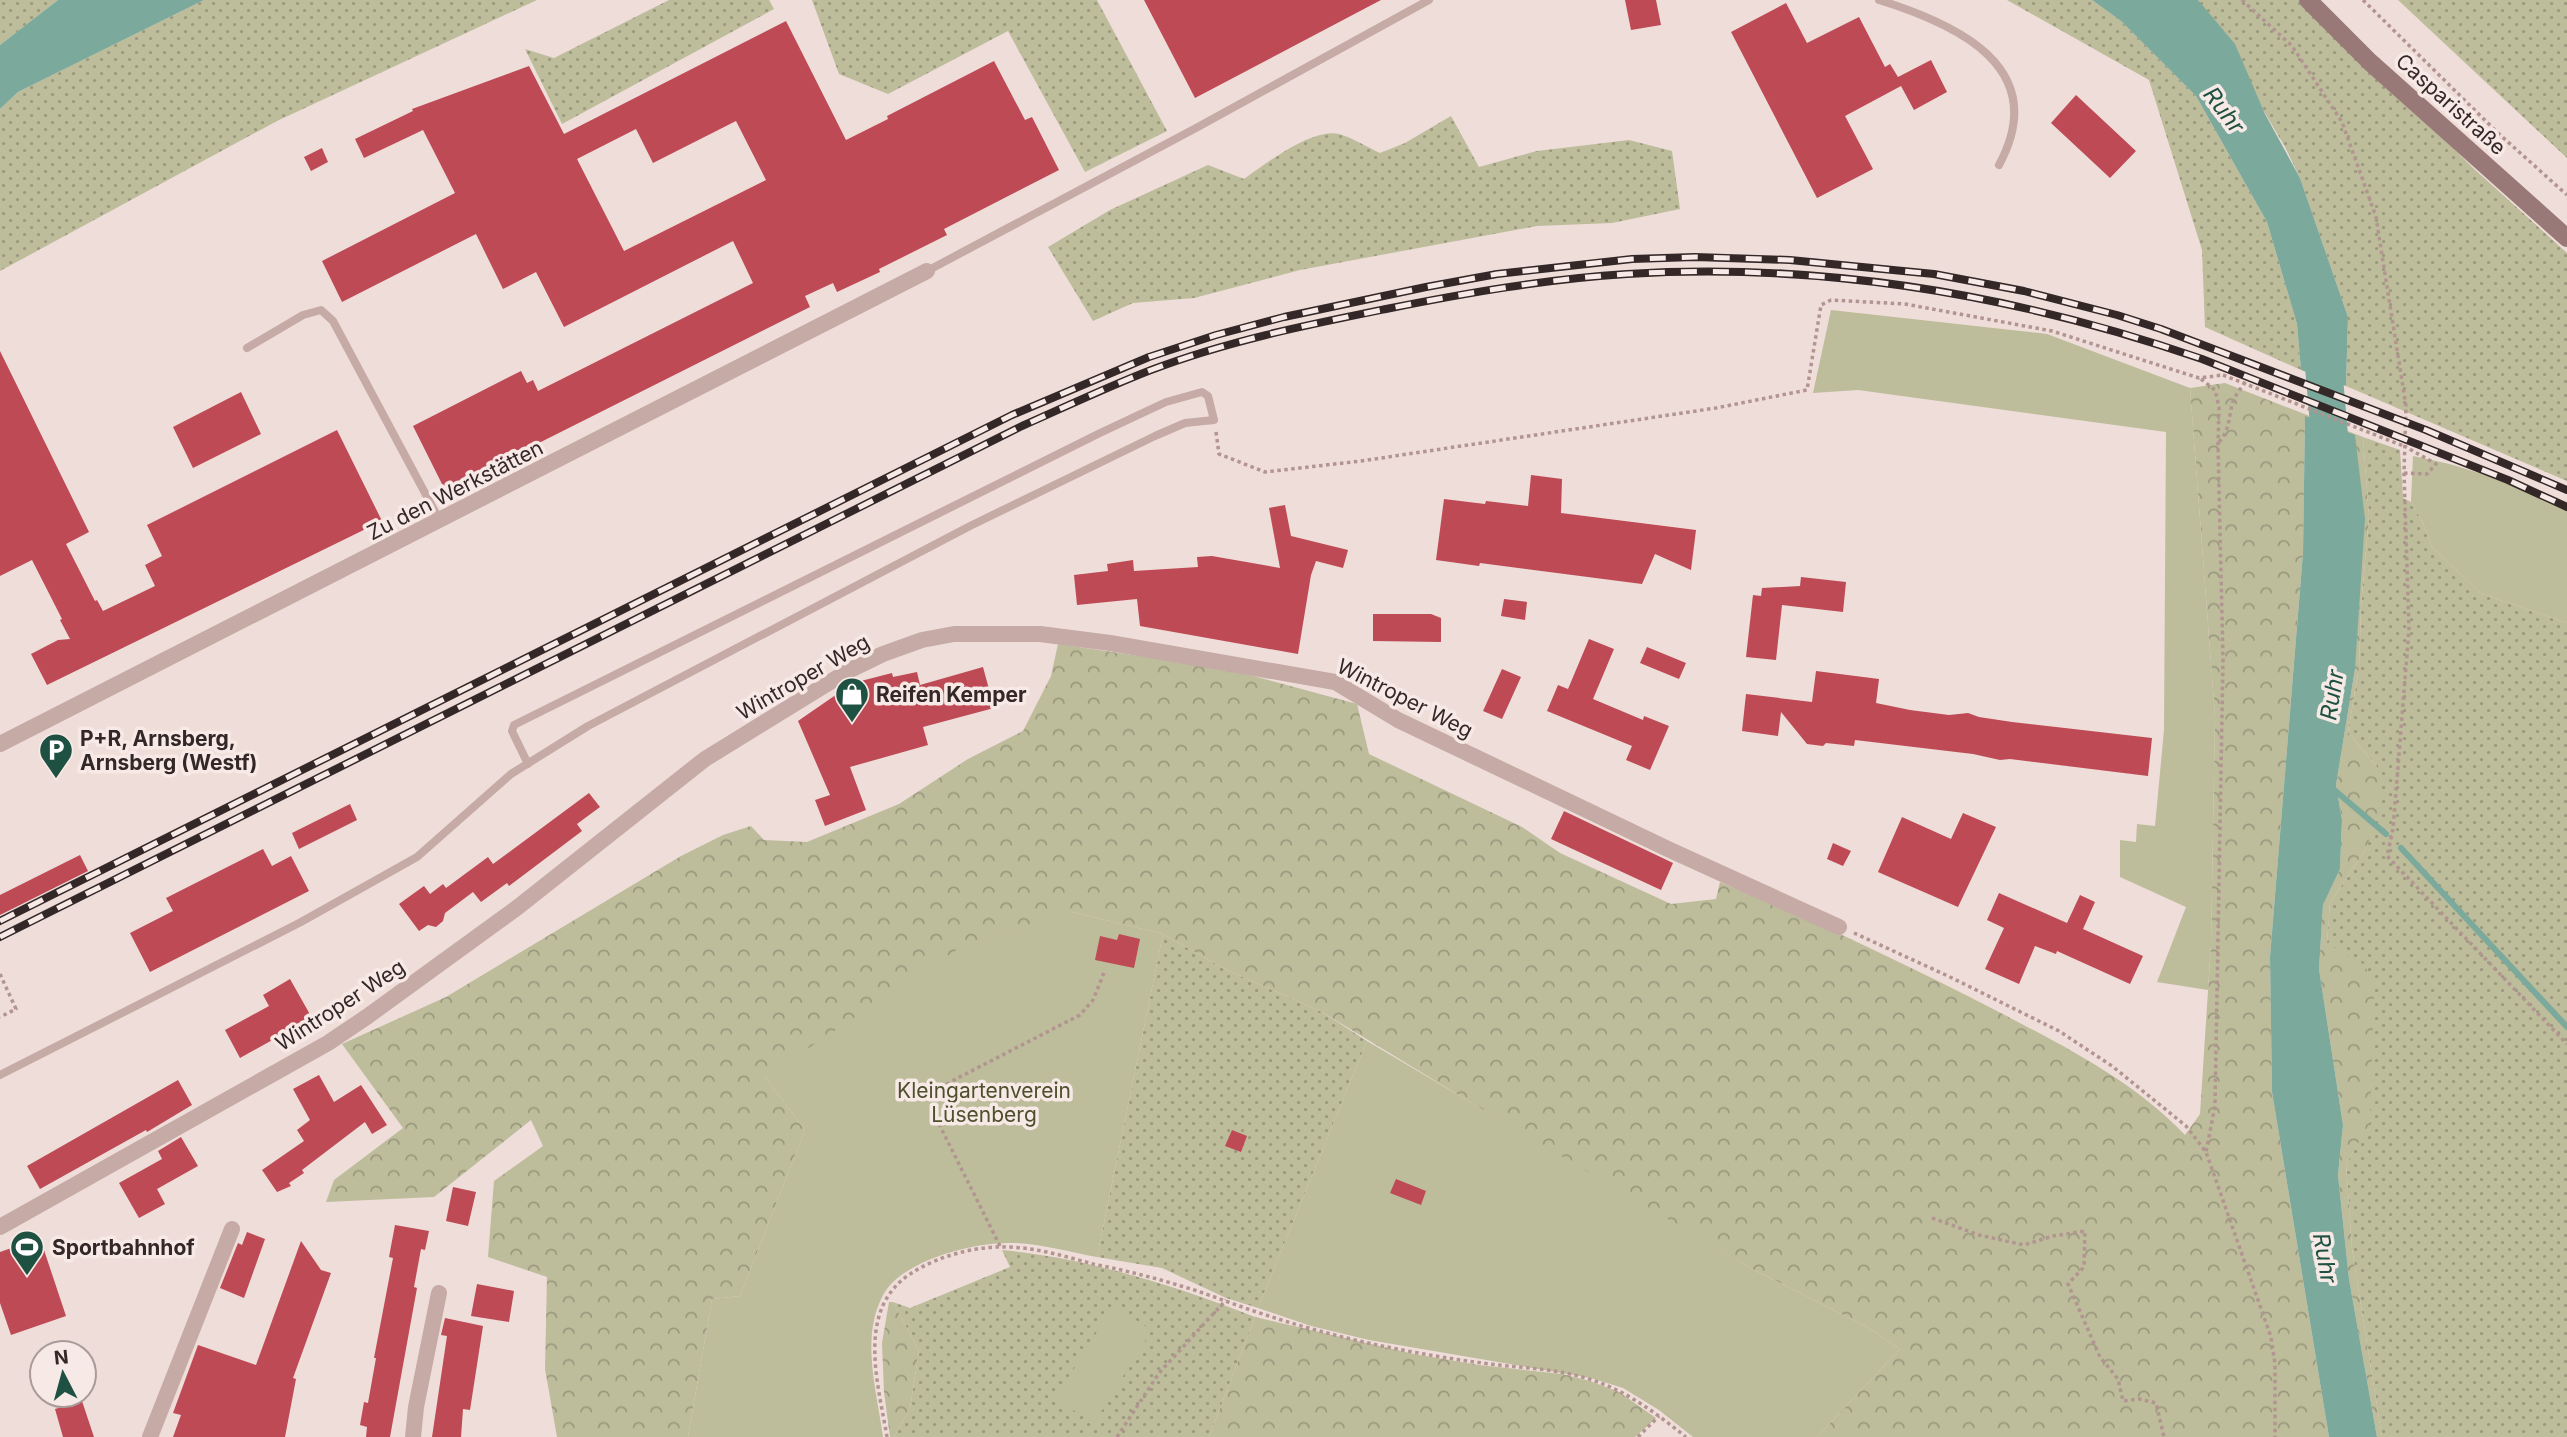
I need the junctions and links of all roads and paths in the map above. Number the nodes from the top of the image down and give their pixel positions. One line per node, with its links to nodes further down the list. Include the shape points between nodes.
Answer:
1 (1429, 0): 9 (lane)
2 (1879, 0): 6 (lane, via 1959,32 1980,47 2007,78 2014,103 2009,142)
3 (2242, 0): 15 (path, via 2292,46 2342,122 2376,217 2406,406)
4 (2308, 0): 8 (main road, Casparistraße, via 2370,62)
5 (2363, 0): 7 (path)
6 (1999, 165)
7 (2567, 195)
8 (2567, 238)
9 (927, 271): 16 (street, Zu den Werkstätten)
10 (247, 348): 16 (lane, via 303,315 320,310 334,321)
11 (2250, 375): 14 (path, via 2234,400 2225,436)
12 (2199, 378): 13 (path, via 2052,331 1905,304 1831,300 1821,305 1807,390 1716,408 1265,472 1219,454); 14 (path, via 2216,390); 15 (path, bridge, via 2223,375 2406,447 2437,464 2427,474)
13 (1214, 420): 18 (lane, via 1185,423 1155,436 970,526 588,726); 18 (lane, via 1208,396 1202,392 1166,402 514,725 512,731)
14 (2218, 443): 25 (path, via 2223,659 2215,1106)
15 (2404, 473): 23 (path, via 2409,629 2387,856)
16 (440, 521): 17 (street, Zu den Werkstätten)
17 (0, 744)
18 (528, 764): 24 (lane, via 417,857 301,922)
19 (1839, 927): 25 (path, via 2059,1031 2169,1110); 27 (street, Wintroper Weg, via 1398,720 1335,682 1110,643 1027,633 954,634 922,640 848,671 705,759 518,906 328,1043)
20 (1104, 973): 29 (path, via 1093,1000 1080,1015 952,1081 932,1100 935,1116)
21 (0, 974): 22 (path, via 16,1009)
22 (0, 1017)
23 (2567, 1044)
24 (0, 1074)
25 (2206, 1152): 40 (path, via 2271,1337)
26 (1931, 1218): 39 (path, via 2024,1245 2085,1231 2084,1267 2068,1284 2100,1357 2118,1380 2123,1401 2156,1403)
27 (0, 1227)
28 (232, 1229): 33 (street)
29 (1001, 1247): 31 (path, via 1113,1268); 35 (path, via 931,1264 902,1280 887,1298 875,1338)
30 (439, 1293): 34 (street)
31 (1226, 1300): 32 (path, via 1370,1343 1591,1379 1620,1390); 36 (path, via 1159,1373)
32 (1659, 1416): 37 (path); 38 (path)
33 (150, 1437)
34 (413, 1437)
35 (887, 1437)
36 (1117, 1437)
37 (1638, 1437)
38 (1686, 1437)
39 (2164, 1437)
40 (2275, 1437)

